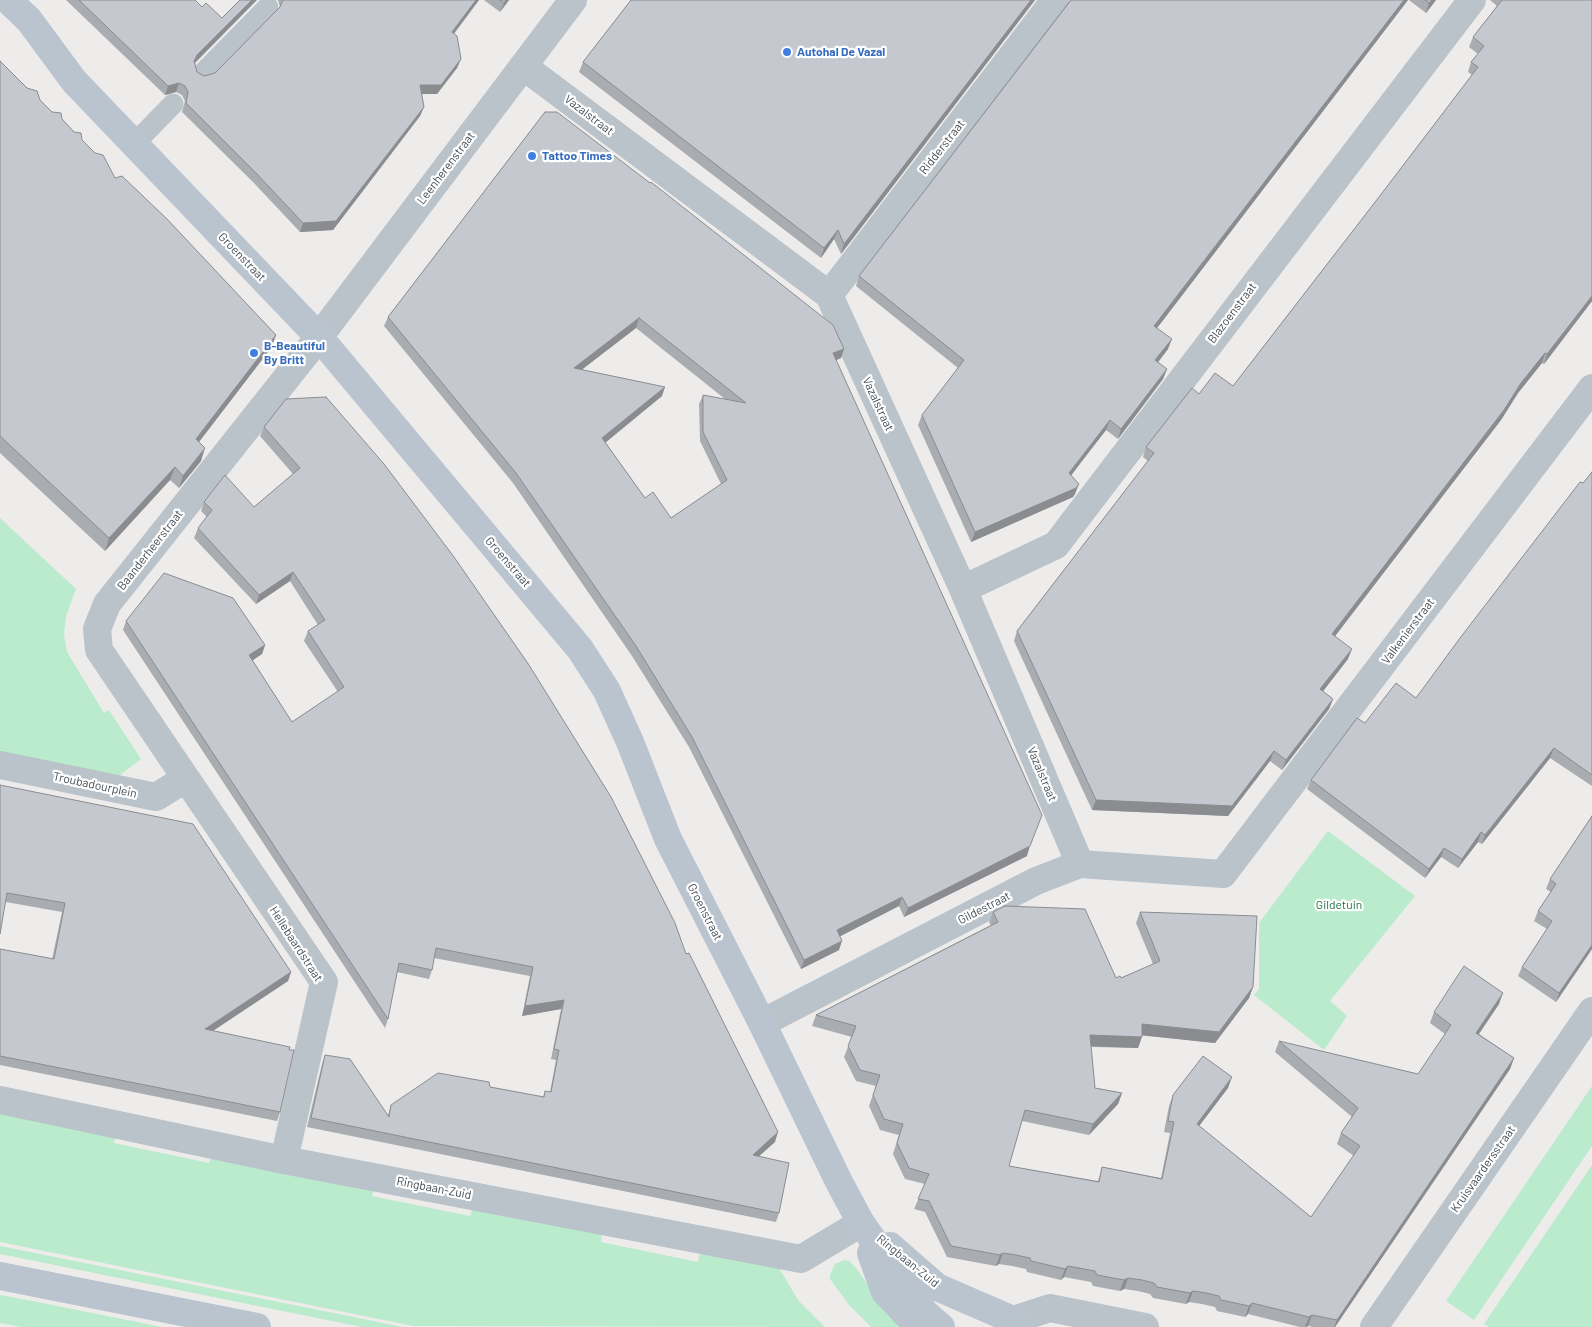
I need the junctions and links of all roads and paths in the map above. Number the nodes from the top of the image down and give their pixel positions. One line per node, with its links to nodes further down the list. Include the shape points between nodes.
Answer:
1 (8, 0): 9 (street, Groenstraat, via 29,20 74,81)
2 (573, 0): 6 (street, Leenherenstraat)
3 (1055, 0): 10 (street, Ridderstraat)
4 (1472, 0): 13 (street, Blazoenstraat, via 1056,544)
5 (268, 7): 7 (lane)
6 (523, 66): 10 (street, Vazalstraat); 11 (street, Leenherenstraat)
7 (204, 73)
8 (173, 104): 9 (lane)
9 (133, 145): 11 (street, Groenstraat)
10 (828, 295): 13 (street, Vazalstraat)
11 (319, 337): 15 (street, Baanderheerstraat, via 107,604 97,629 99,650); 19 (street, Groenstraat, via 535,592 607,691 668,839)
12 (1592, 388): 17 (street, Valkenierstraat)
13 (963, 589): 16 (street, Vazalstraat)
14 (0, 765): 15 (street, Troubadourplein, via 156,797)
15 (185, 779): 21 (street, Hellebaardstraat, via 324,982)
16 (1080, 864): 17 (street, Gildestraat); 19 (street, Gildestraat, via 1036,881)
17 (1224, 874)
18 (1592, 1011): 29 (street, Kruisvaardersstraat)
19 (762, 1023): 22 (street, Groenstraat)
20 (0, 1100): 21 (street, Ringbaan-Zuid)
21 (284, 1160): 22 (street, Ringbaan-Zuid, via 801,1259)
22 (861, 1223): 24 (street, Ringbaan-Zuid); 25 (street, Ringbaan-Zuid, via 937,1287)
23 (0, 1276): 26 (street)
24 (928, 1322): 27 (street, Ringbaan-Zuid)
25 (1016, 1324): 28 (street, Ringbaan-Zuid, via 1050,1308)
26 (257, 1327)
27 (960, 1327)
28 (1145, 1327)
29 (1374, 1327)

